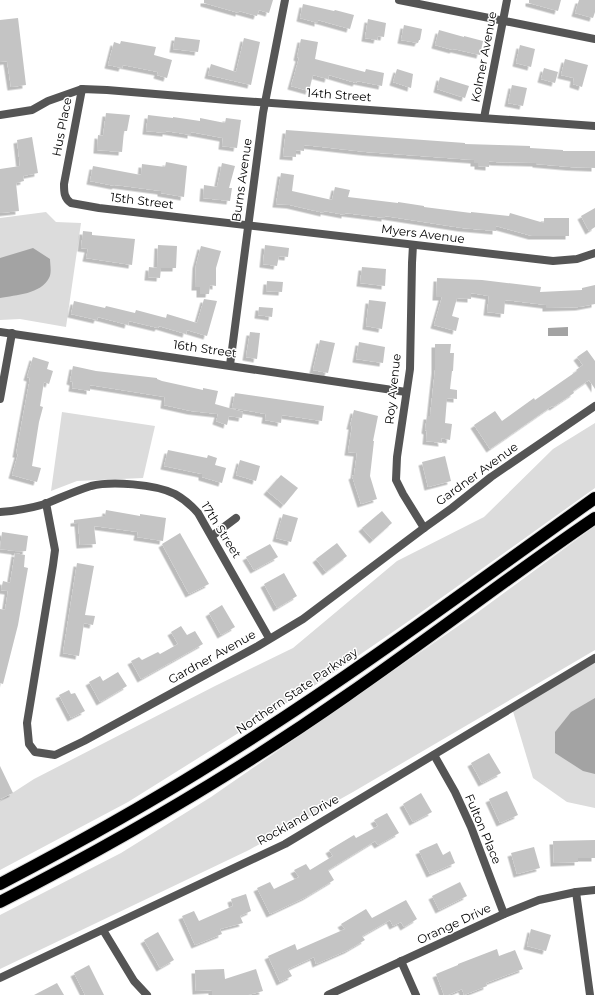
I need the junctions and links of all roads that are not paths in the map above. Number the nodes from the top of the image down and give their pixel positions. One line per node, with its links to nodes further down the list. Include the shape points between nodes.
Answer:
1 (285, 0): 7 (street, Burns Avenue)
2 (400, 0): 4 (street)
3 (507, 0): 4 (street, Kolmer Avenue)
4 (503, 21): 5 (street); 9 (street, Kolmer Avenue)
5 (595, 39)
6 (82, 89): 7 (street, 14th Street); 8 (street, via 48,101 32,110); 11 (street, Hus Place)
7 (265, 102): 9 (street, 14th Street); 12 (street, Burns Avenue)
8 (0, 115)
9 (484, 118): 10 (street, 14th Street)
10 (595, 126)
11 (67, 169): 12 (street, 15th Street, via 64,193 71,203)
12 (248, 225): 13 (street, Myers Avenue); 17 (street, Burns Avenue)
13 (413, 245): 14 (street, Myers Avenue, via 553,261 577,260); 18 (street, Roy Avenue, via 410,369)
14 (595, 253)
15 (0, 332): 16 (street, 16th Street)
16 (12, 333): 17 (street, 16th Street); 19 (street)
17 (230, 365): 18 (street, 16th Street)
18 (406, 392): 26 (street, Roy Avenue, via 396,480)
19 (0, 399)
20 (595, 406): 26 (street, Gardner Avenue, via 491,477)
21 (595, 498): 31 (highway, Northern State Parkway, via 335,684 234,750 95,833)
22 (46, 503): 23 (street, 17th Street); 27 (street, 17th Street, via 91,486 106,484 158,489 174,493 186,501 198,513); 28 (street, Gardner Avenue, via 54,550 27,723 29,744 35,752 55,755 84,741)
23 (0, 512)
24 (236, 518): 27 (street)
25 (595, 518): 34 (highway, via 346,697 284,738 145,824)
26 (424, 528): 28 (street, Gardner Avenue, via 304,619)
27 (212, 536): 28 (street, 17th Street)
28 (269, 638)
29 (595, 658): 30 (street, Rockland Drive)
30 (434, 755): 35 (street, Fulton Place, via 471,827); 36 (street, Rockland Drive, via 285,844)
31 (0, 884)
32 (595, 890): 33 (street, Orange Drive)
33 (576, 892): 35 (street, Orange Drive, via 539,900); 42 (street)
34 (0, 902)
35 (504, 914): 37 (street, Orange Drive)
36 (103, 930): 38 (street, Rockland Drive); 39 (street, via 134,981)
37 (401, 961): 40 (street, Orange Drive); 41 (street)
38 (0, 978)
39 (148, 995)
40 (328, 995)
41 (416, 995)
42 (590, 995)

